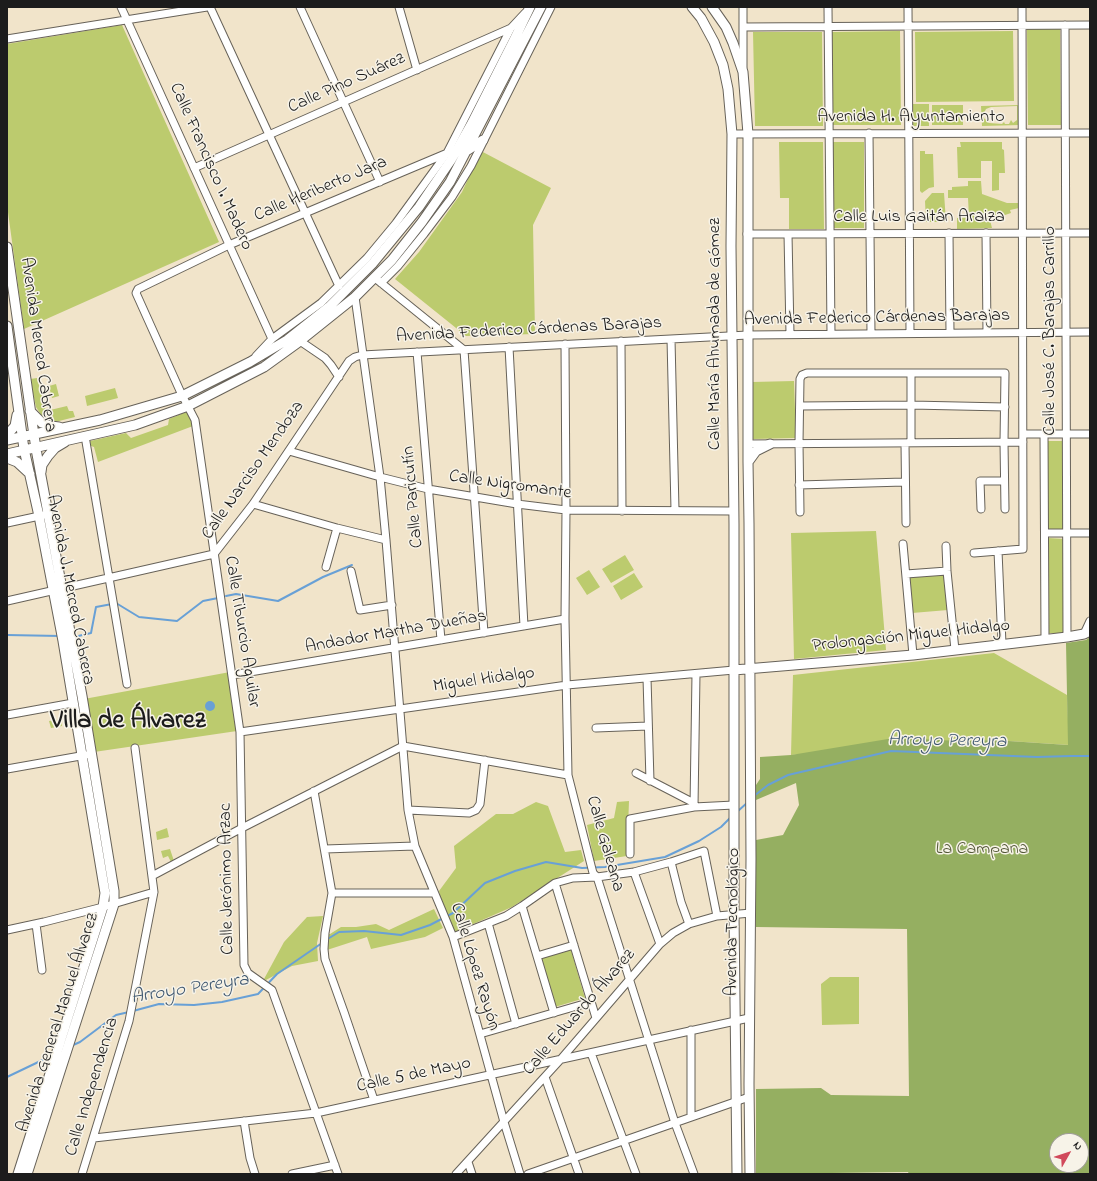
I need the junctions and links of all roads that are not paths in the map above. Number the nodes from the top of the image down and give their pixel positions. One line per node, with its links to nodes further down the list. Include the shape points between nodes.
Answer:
1 (121, 7): 14 (street, Calle Francisco I. Madero)
2 (208, 7): 14 (street); 35 (street)
3 (300, 7): 26 (street)
4 (399, 7): 24 (street)
5 (541, 7): 15 (main road); 38 (main road)
6 (551, 7): 15 (street)
7 (692, 7): 33 (main road, Calle María Ahumada de Gómez, via 714,42 723,65)
8 (712, 7): 25 (main road, Calle María Ahumada de Gómez, via 726,27)
9 (743, 7): 21 (street)
10 (828, 7): 19 (street)
11 (908, 7): 20 (street)
12 (1022, 7): 16 (street)
13 (529, 8): 22 (street); 37 (main road, via 493,84)
14 (126, 20): 23 (street); 40 (street, Calle Francisco I. Madero)
15 (543, 22): 36 (street)
16 (1022, 25): 17 (street); 20 (street); 27 (street)
17 (1066, 25): 18 (street); 31 (street, Calle José C. Barajas Carrillo)
18 (1090, 25)
19 (829, 26): 20 (street); 21 (street); 28 (street)
20 (908, 26): 30 (street)
21 (743, 27): 25 (street)
22 (512, 28): 24 (street, Calle Pino Suárez); 39 (street)
23 (7, 39)
24 (417, 70): 26 (street, Calle Pino Suárez)
25 (743, 72): 34 (main road, Calle María Ahumada de Gómez)
26 (344, 102): 35 (street, Calle Pino Suárez); 41 (street)
27 (1022, 132): 30 (street, Avenida H. Ayuntamiento); 31 (street, Avenida H. Ayuntamiento); 45 (street)
28 (830, 133): 29 (street, Avenida H. Ayuntamiento); 34 (street, Avenida H. Ayuntamiento); 50 (street)
29 (869, 133): 30 (street, Avenida H. Ayuntamiento); 51 (street)
30 (909, 133): 52 (street)
31 (1066, 133): 32 (street, Avenida H. Ayuntamiento); 46 (street, Calle José C. Barajas Carrillo)
32 (1090, 133)
33 (732, 134): 34 (street, Avenida H. Ayuntamiento); 70 (main road, Calle María Ahumada de Gómez)
34 (748, 134): 48 (main road, Calle María Ahumada de Gómez)
35 (269, 135): 40 (street, Calle Pino Suárez); 42 (street)
36 (483, 140): 38 (main road); 56 (street, via 452,197 398,266)
37 (457, 149): 39 (street, Calle Heriberto Jara); 81 (main road, via 419,207 373,264 330,306 287,340)
38 (467, 151): 56 (main road, via 450,182)
39 (447, 153): 41 (street, Calle Heriberto Jara); 57 (street, via 396,223)
40 (194, 168): 53 (street, Calle Francisco I. Madero)
41 (380, 182): 42 (street, Calle Heriberto Jara)
42 (305, 213): 53 (street, Calle Heriberto Jara); 57 (street)
43 (949, 233): 44 (street, Calle Luis Gaitán Araiza); 52 (street, Calle Luis Gaitán Araiza); 65 (street)
44 (986, 233): 45 (street, Calle Luis Gaitán Araiza); 66 (street)
45 (1023, 233): 46 (street, Calle Luis Gaitán Araiza); 61 (street)
46 (1066, 233): 47 (street, Calle Luis Gaitán Araiza); 62 (street, Calle José C. Barajas Carrillo)
47 (1090, 233)
48 (747, 234): 49 (street, Calle Luis Gaitán Araiza); 71 (main road, Calle María Ahumada de Gómez)
49 (788, 234): 50 (street, Calle Luis Gaitán Araiza); 67 (street)
50 (830, 234): 51 (street, Calle Luis Gaitán Araiza); 68 (street)
51 (870, 234): 52 (street, Calle Luis Gaitán Araiza); 69 (street)
52 (909, 234): 64 (street)
53 (229, 245): 58 (street, Calle Heriberto Jara, via 138,289); 72 (street, Calle Francisco I. Madero)
54 (7, 248): 55 (main road, Avenida Merced Cabrera)
55 (8, 258): 90 (main road, Avenida Merced Cabrera)
56 (378, 281): 59 (main road); 78 (street)
57 (339, 286): 72 (street, via 321,303)
58 (136, 293): 84 (street, Calle Tiburcio Aguilar)
59 (355, 297): 74 (main road); 80 (street)
60 (7, 326): 89 (main road, Avenida J. Merced Cabrera)
61 (1023, 332): 62 (street, Avenida Federico Cárdenas Barajas); 66 (street, Avenida Federico Cárdenas Barajas); 92 (street)
62 (1066, 332): 63 (street, Avenida Federico Cárdenas Barajas); 94 (street, Calle José C. Barajas Carrillo)
63 (1090, 332)
64 (910, 333): 65 (street, Avenida Federico Cárdenas Barajas); 69 (street, Avenida Federico Cárdenas Barajas)
65 (950, 333): 66 (street, Avenida Federico Cárdenas Barajas)
66 (987, 333)
67 (790, 334): 68 (street, Avenida Federico Cárdenas Barajas); 71 (street, Avenida Federico Cárdenas Barajas)
68 (831, 334): 69 (street, Avenida Federico Cárdenas Barajas)
69 (871, 334)
70 (732, 335): 71 (street, Avenida Federico Cárdenas Barajas); 73 (street, Avenida Federico Cárdenas Barajas); 129 (main road, Calle María Ahumada de Gómez)
71 (748, 335): 106 (main road, Calle María Ahumada de Gómez)
72 (272, 339): 81 (street)
73 (671, 339): 75 (street, Avenida Federico Cárdenas Barajas); 127 (street)
74 (300, 341): 83 (street, via 325,358); 86 (main road, via 264,367)
75 (621, 341): 76 (street, Avenida Federico Cárdenas Barajas); 128 (street)
76 (565, 344): 77 (street, Avenida Federico Cárdenas Barajas); 126 (street, Calle Galeana)
77 (509, 347): 78 (street, Avenida Federico Cárdenas Barajas); 123 (street)
78 (464, 350): 79 (street, Avenida Federico Cárdenas Barajas); 121 (street)
79 (417, 352): 80 (street, Avenida Federico Cárdenas Barajas); 120 (street, Calle Paricutín)
80 (362, 355): 83 (street, Calle Narciso Mendoza, via 349,361); 116 (street)
81 (250, 362): 84 (main road)
82 (911, 374): 85 (street); 87 (street, via 807,373 800,379); 88 (street, via 1005,373)
83 (339, 377): 110 (street, Calle Narciso Mendoza)
84 (182, 396): 86 (street, Calle Tiburcio Aguilar); 91 (main road)
85 (911, 405): 87 (street); 88 (street); 105 (street)
86 (188, 406): 98 (main road, via 135,425); 145 (street, Calle Tiburcio Aguilar, via 195,420)
87 (800, 406): 104 (street)
88 (1005, 407): 102 (street)
89 (18, 410): 96 (main road, via 15,426); 99 (main road, Avenida J. Merced Cabrera)
90 (30, 410): 91 (main road, via 42,423); 97 (main road, Avenida Merced Cabrera)
91 (67, 428): 97 (main road)
92 (1023, 434): 93 (street); 103 (street)
93 (1044, 434): 94 (street); 137 (street)
94 (1067, 434): 95 (street); 138 (street, Calle José C. Barajas Carrillo)
95 (1090, 434)
96 (7, 435)
97 (34, 435): 99 (main road); 108 (main road, Avenida Merced Cabrera)
98 (85, 436): 100 (main road); 150 (street)
99 (23, 437): 101 (main road); 109 (main road, Avenida J. Merced Cabrera)
100 (70, 439): 108 (main road); 115 (main road, via 55,448 48,456 42,465)
101 (7, 440)
102 (1004, 442): 103 (street); 105 (street); 117 (street)
103 (1023, 442): 143 (street, via 1023,548)
104 (799, 443): 105 (street); 107 (street); 119 (street)
105 (908, 443): 118 (street)
106 (748, 444): 107 (street); 113 (main road, Calle María Ahumada de Gómez)
107 (770, 444): 113 (main road, via 756,451)
108 (36, 446): 109 (main road); 115 (main road, Avenida J. Merced Cabrera)
109 (24, 449): 111 (main road); 114 (main road, Avenida J. Merced Cabrera)
110 (289, 452): 116 (street, Calle Nigromante); 122 (street, Calle Narciso Mendoza)
111 (7, 454)
112 (7, 458): 114 (main road, via 17,462)
113 (748, 462): 132 (main road, Calle María Ahumada de Gómez)
114 (31, 475): 131 (main road, Avenida J. Merced Cabrera)
115 (40, 475): 131 (main road, Avenida J. Merced Cabrera)
116 (380, 477): 120 (street, Calle Nigromante); 140 (street)
117 (1004, 480): 124 (street, via 980,481); 125 (street)
118 (904, 482): 119 (street); 134 (street)
119 (799, 485): 130 (street)
120 (428, 489): 121 (street, Calle Nigromante); 162 (street, Calle Paricutín)
121 (474, 497): 123 (street, Calle Nigromante); 158 (street)
122 (253, 504): 136 (street); 145 (street, Calle Narciso Mendoza)
123 (517, 504): 126 (street, Calle Nigromante); 156 (street)
124 (982, 509)
125 (1005, 509)
126 (566, 510): 128 (street, Calle Nigromante); 154 (street, Calle Galeana)
127 (675, 510): 128 (street, Calle Nigromante); 129 (street, Calle Nigromante)
128 (622, 511)
129 (733, 511): 135 (main road, Calle María Ahumada de Gómez)
130 (800, 512)
131 (43, 515): 133 (street); 151 (main road, Avenida J. Merced Cabrera)
132 (749, 522): 135 (main road); 168 (main road, Calle María Ahumada de Gómez)
133 (7, 523)
134 (906, 523)
135 (734, 524): 167 (main road, Calle María Ahumada de Gómez)
136 (337, 528): 140 (street); 146 (street)
137 (1045, 533): 138 (street); 161 (street)
138 (1067, 533): 139 (street); 160 (street, Calle José C. Barajas Carrillo)
139 (1090, 533)
140 (386, 540): 153 (street)
141 (903, 544): 149 (street)
142 (946, 546): 148 (street)
143 (998, 551): 144 (street); 163 (street)
144 (974, 553)
145 (214, 554): 150 (street, Calle Narciso Mendoza); 170 (street, Calle Tiburcio Aguilar)
146 (326, 567)
147 (351, 571): 153 (street, via 360,610)
148 (947, 572): 149 (street); 165 (street)
149 (906, 574): 166 (street)
150 (109, 577): 151 (street, Calle Narciso Mendoza); 172 (street)
151 (58, 589): 152 (street, Calle Narciso Mendoza); 159 (main road, Avenida J. Merced Cabrera)
152 (7, 601)
153 (392, 605): 164 (street)
154 (565, 620): 156 (street, Andador Martha Dueñas); 173 (street, Calle Galeana)
155 (1090, 621): 157 (street)
156 (524, 626): 158 (street, Andador Martha Dueñas)
157 (1087, 632): 160 (main road, Prolongación Miguel Hidalgo)
158 (484, 633): 162 (street, Andador Martha Dueñas)
159 (66, 636): 174 (main road, Avenida J. Merced Cabrera); 182 (main road, Avenida J. Merced Cabrera)
160 (1067, 637): 161 (main road, Prolongación Miguel Hidalgo)
161 (1046, 639): 163 (main road, Prolongación Miguel Hidalgo)
162 (441, 640): 164 (street, Andador Martha Dueñas)
163 (1002, 644): 165 (main road, Prolongación Miguel Hidalgo)
164 (395, 648): 170 (street, Andador Martha Dueñas); 175 (street)
165 (955, 650): 166 (main road, Prolongación Miguel Hidalgo)
166 (913, 655): 168 (main road, Prolongación Miguel Hidalgo)
167 (734, 670): 168 (main road, Prolongación Miguel Hidalgo); 169 (street, Miguel Hidalgo); 190 (main road, Avenida Tecnológico)
168 (750, 670): 207 (main road, Avenida Tecnológico)
169 (696, 674): 171 (street, Miguel Hidalgo); 189 (street)
170 (232, 676): 179 (street, Calle Tiburcio Aguilar)
171 (647, 678): 173 (street, Miguel Hidalgo); 177 (street)
172 (127, 684)
173 (567, 685): 175 (street, Miguel Hidalgo); 186 (street, Calle Galeana)
174 (73, 703): 176 (street); 182 (main road, Avenida J. Merced Cabrera)
175 (399, 709): 179 (street, Miguel Hidalgo); 180 (street)
176 (7, 715)
177 (648, 726): 178 (street); 187 (street)
178 (596, 728)
179 (240, 729): 192 (street, Calle Jerónimo Arzac)
180 (403, 746): 183 (street); 188 (street); 191 (street, Calle López Rayón)
181 (135, 748): 199 (street, Calle Independencia)
182 (87, 755): 184 (street); 204 (main road, Avenida J. Merced Cabrera, via 114,891); 206 (main road, Avenida J. Merced Cabrera, via 105,893)
183 (485, 760): 186 (street); 191 (street, via 480,804 476,810 469,813)
184 (7, 769)
185 (636, 773): 187 (street)
186 (568, 775): 198 (street, Calle Galeana)
187 (650, 781): 189 (street)
188 (314, 791): 192 (street); 194 (street)
189 (694, 805): 190 (street); 195 (street, via 630,819)
190 (734, 806): 208 (main road, Avenida Tecnológico)
191 (408, 810): 193 (street, Calle López Rayón)
192 (242, 828): 199 (street); 237 (street, Calle Jerónimo Arzac, via 244,965 248,973 272,990)
193 (415, 846): 194 (street); 203 (street, Calle López Rayón)
194 (325, 849): 202 (street)
195 (630, 854)
196 (671, 862): 197 (street); 209 (street, via 704,851); 212 (street)
197 (634, 872): 198 (street); 215 (street)
198 (595, 875): 200 (street); 219 (street, Calle Galeana)
199 (152, 876): 201 (street, Calle Independencia)
200 (555, 883): 205 (street); 216 (street)
201 (154, 892): 204 (street); 242 (street, Calle Independencia, via 130,1021)
202 (332, 893): 203 (street); 235 (street, via 325,933 325,960)
203 (434, 893): 214 (street, Calle López Rayón)
204 (114, 904): 206 (street); 229 (main road, Avenida General Manuel Álvarez)
205 (522, 906): 210 (street); 217 (street)
206 (103, 907): 211 (street); 229 (main road, Avenida General Manuel Álvarez)
207 (751, 913): 208 (street, Calle Eduardo Álvarez); 223 (main road, Avenida Tecnológico)
208 (734, 914): 209 (street, Calle Eduardo Álvarez); 224 (main road, Avenida Tecnológico)
209 (717, 916): 212 (street, Calle Eduardo Álvarez)
210 (488, 923): 214 (street); 225 (street)
211 (36, 924): 213 (street); 218 (street)
212 (689, 924): 215 (street, Calle Eduardo Álvarez)
213 (7, 930)
214 (453, 937): 227 (street, Calle López Rayón)
215 (660, 944): 219 (street, Calle Eduardo Álvarez)
216 (574, 945): 217 (street); 220 (street)
217 (537, 956): 221 (street)
218 (42, 970)
219 (629, 980): 222 (street, Calle Eduardo Álvarez); 228 (street, Calle Galeana)
220 (591, 1002): 221 (street); 222 (street)
221 (554, 1013): 225 (street)
222 (596, 1018): 231 (street, Calle Eduardo Álvarez)
223 (749, 1018): 224 (street, Calle 5 de Mayo); 234 (main road, Avenida Tecnológico)
224 (736, 1021): 226 (street, Calle 5 de Mayo); 236 (main road, Avenida Tecnológico)
225 (516, 1024): 227 (street)
226 (691, 1030): 228 (street, Calle 5 de Mayo); 238 (street)
227 (480, 1034): 232 (street, Calle López Rayón)
228 (649, 1040): 230 (street, Calle 5 de Mayo); 241 (street, Calle Galeana)
229 (66, 1044): 247 (main road, Avenida General Manuel Álvarez, via 53,1063); 248 (main road, Avenida General Manuel Álvarez, via 64,1058)
230 (591, 1053): 231 (street, Calle 5 de Mayo); 243 (street)
231 (561, 1059): 232 (street, Calle 5 de Mayo); 233 (street, Calle Eduardo Álvarez)
232 (491, 1075): 235 (street, Calle 5 de Mayo); 240 (street, Calle López Rayón)
233 (545, 1077): 240 (street, Calle Eduardo Álvarez); 244 (street)
234 (749, 1097): 236 (street); 261 (main road, Avenida Tecnológico)
235 (374, 1100): 237 (street, Calle 5 de Mayo)
236 (736, 1102): 238 (street); 260 (main road, Avenida Tecnológico)
237 (316, 1113): 239 (street, Calle 5 de Mayo); 246 (street, Calle Jerónimo Arzac)
238 (691, 1117): 241 (street)
239 (244, 1121): 242 (street, Calle 5 de Mayo); 250 (street)
240 (504, 1122): 245 (street, Calle Eduardo Álvarez); 255 (street, Calle López Rayón)
241 (675, 1123): 243 (street); 259 (street, Calle Galeana)
242 (94, 1138): 249 (street, Calle Independencia)
243 (624, 1141): 244 (street); 258 (street)
244 (574, 1158): 256 (street); 257 (street)
245 (468, 1162): 253 (street, Calle Eduardo Álvarez); 254 (street)
246 (335, 1165): 251 (street); 252 (street, Calle Jerónimo Arzac)
247 (18, 1174)
248 (27, 1174)
249 (82, 1174)
250 (255, 1174)
251 (292, 1174)
252 (338, 1174)
253 (456, 1174)
254 (472, 1174)
255 (520, 1174)
256 (528, 1174)
257 (579, 1174)
258 (636, 1174)
259 (694, 1174)
260 (737, 1174)
261 (750, 1174)

